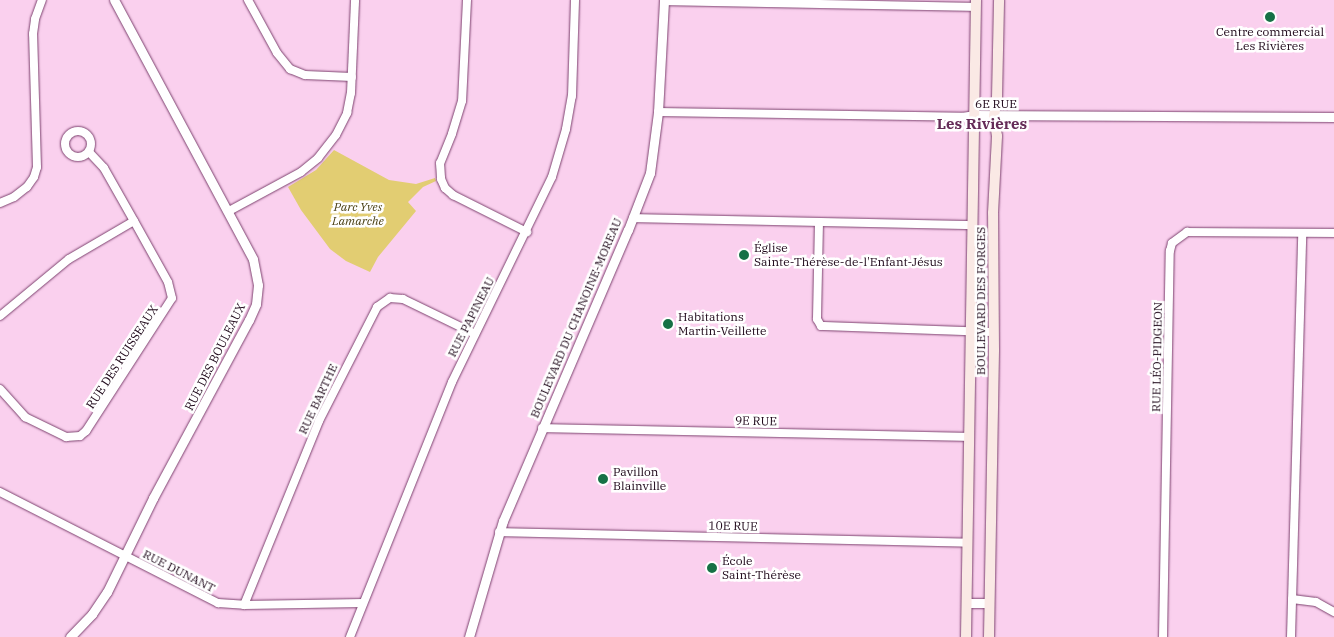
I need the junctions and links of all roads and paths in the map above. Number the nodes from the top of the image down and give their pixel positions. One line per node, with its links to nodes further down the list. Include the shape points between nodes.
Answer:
1 (42, 0): 16 (street, via 33,34 37,167 27,187)
2 (114, 0): 17 (street, RUE DES BOULEAUX)
3 (248, 0): 10 (street, via 277,54 290,69 305,75)
4 (355, 0): 10 (street)
5 (467, 0): 22 (street, via 462,101 440,163 440,179 448,192)
6 (575, 0): 22 (street, RUE PAPINEAU, via 572,96 568,122 552,178)
7 (999, 0): 13 (main road, BOULEVARD DES FORGES)
8 (664, 1): 9 (street); 11 (street, BOULEVARD DU CHANOINE-MOREAU)
9 (976, 4): 12 (main road, BOULEVARD DES FORGES)
10 (352, 77): 17 (street, via 344,120 322,153 289,180)
11 (658, 112): 12 (street, 6E RUE); 18 (street, BOULEVARD DU CHANOINE-MOREAU, via 650,173)
12 (974, 115): 13 (street, 6E RUE); 21 (main road, BOULEVARD DES FORGES)
13 (994, 116): 14 (street, 6E RUE); 27 (main road, BOULEVARD DES FORGES, via 997,136 993,213)
14 (1334, 117)
15 (89, 152): 19 (street, RUE DES RUISSEAUX, via 104,168)
16 (0, 202)
17 (229, 211): 35 (street, RUE DES BOULEAUX, via 256,267 256,304)
18 (633, 218): 20 (street); 30 (street, BOULEVARD DU CHANOINE-MOREAU)
19 (134, 221): 25 (street, via 69,258); 29 (street, RUE DES RUISSEAUX, via 168,282 172,298 86,431 77,437 66,437 22,415)
20 (819, 222): 21 (street); 26 (street, via 817,319 821,326)
21 (973, 225): 26 (main road, BOULEVARD DES FORGES)
22 (526, 232): 28 (street, RUE PAPINEAU)
23 (1302, 233): 24 (street, RUE LÉO-PIDGEON); 36 (street); 47 (street, RUE LÉO-PIDGEON, via 1187,232 1178,236 1170,251)
24 (1334, 233)
25 (0, 316)
26 (971, 331): 27 (street); 31 (main road, BOULEVARD DES FORGES)
27 (994, 332): 39 (main road, BOULEVARD DES FORGES)
28 (475, 334): 37 (street, RUE PAPINEAU, via 446,395); 40 (street, RUE BARTHE, via 407,300 390,298 377,307 316,428)
29 (0, 390)
30 (542, 428): 31 (street, 9E RUE); 33 (street, BOULEVARD DU CHANOINE-MOREAU)
31 (969, 438): 34 (main road, BOULEVARD DES FORGES)
32 (0, 492): 35 (street, RUE DUNANT)
33 (499, 532): 34 (street, 10E RUE); 44 (street, BOULEVARD DU CHANOINE-MOREAU)
34 (968, 543): 38 (main road, BOULEVARD DES FORGES)
35 (124, 556): 40 (street, RUE DUNANT, via 211,601); 42 (street, RUE DES BOULEAUX, via 102,601)
36 (1292, 599): 41 (street, via 1316,602); 48 (street)
37 (363, 603): 40 (street, RUE DUNANT); 43 (street, RUE PAPINEAU)
38 (966, 603): 39 (street); 45 (main road, BOULEVARD DES FORGES)
39 (989, 603): 46 (main road, BOULEVARD DES FORGES)
40 (244, 605)
41 (1334, 612)
42 (70, 637)
43 (350, 637)
44 (469, 637)
45 (966, 637)
46 (989, 637)
47 (1163, 637)
48 (1291, 637)

